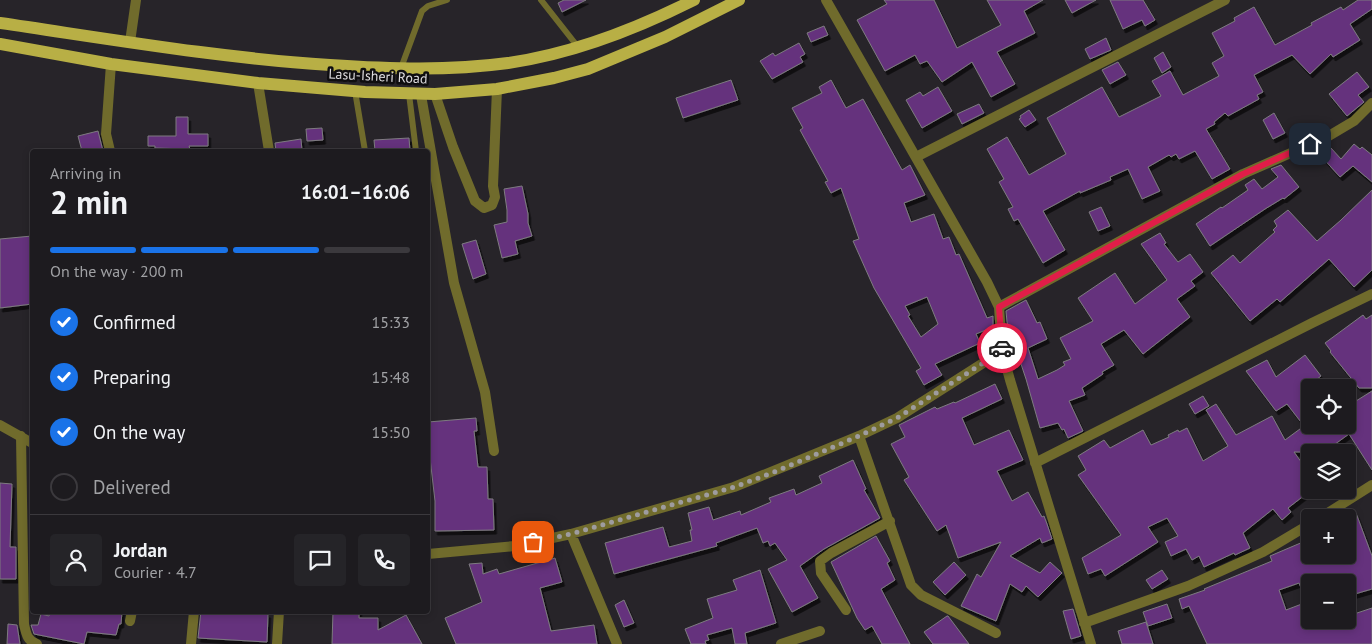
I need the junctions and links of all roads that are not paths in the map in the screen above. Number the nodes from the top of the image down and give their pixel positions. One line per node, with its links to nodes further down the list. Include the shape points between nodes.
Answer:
1 (136, 0): 9 (street)
2 (447, 0): 13 (lane, via 422,11)
3 (541, 0): 11 (lane)
4 (694, 0): 11 (main road, Lasu-Isheri Road, via 660,17)
5 (740, 0): 15 (main road, Lasu-Isheri Road, via 665,37 588,69)
6 (826, 0): 25 (street)
7 (1225, 0): 25 (street)
8 (0, 23): 9 (main road, Lasu-Isheri Road)
9 (130, 42): 13 (main road, Lasu-Isheri Road, via 267,61)
10 (0, 44): 12 (main road, Lasu-Isheri Road)
11 (578, 47): 13 (main road, Lasu-Isheri Road, via 481,66)
12 (111, 64): 14 (main road, Lasu-Isheri Road); 20 (street, via 106,134)
13 (401, 68)
14 (258, 83): 16 (main road, Lasu-Isheri Road); 21 (street)
15 (498, 89): 18 (main road, Lasu-Isheri Road); 18 (street, via 495,196 492,205 484,208 476,201)
16 (355, 91): 17 (main road, Lasu-Isheri Road); 22 (lane)
17 (415, 94): 18 (main road, Lasu-Isheri Road); 23 (lane); 24 (street)
18 (435, 94)
19 (1372, 103): 28 (street, via 1354,121 1327,137 1243,174)
20 (110, 149)
21 (269, 149)
22 (365, 149)
23 (416, 149)
24 (426, 149)
25 (916, 156): 28 (street)
26 (430, 167): 34 (street, via 454,283 485,392)
27 (1372, 294): 35 (street)
28 (999, 307): 29 (street)
29 (1002, 351): 32 (street, via 897,418); 35 (street)
30 (0, 425): 31 (street)
31 (22, 436): 33 (street); 48 (street, via 24,624 28,638)
32 (859, 436): 38 (street); 40 (street, via 734,487)
33 (30, 442)
34 (494, 451)
35 (1035, 464): 45 (street)
36 (1371, 489): 37 (street)
37 (1336, 509)
38 (890, 521): 42 (street, via 820,561 821,573); 47 (street, via 911,585 921,595)
39 (1301, 529): 45 (street, via 1263,552 1188,586)
40 (571, 534): 41 (street, via 515,546); 51 (street)
41 (430, 554)
42 (846, 610)
43 (194, 614): 49 (street)
44 (279, 614): 50 (street)
45 (1084, 623): 53 (street)
46 (820, 631): 52 (street)
47 (996, 633)
48 (37, 644)
49 (191, 644)
50 (277, 644)
51 (617, 644)
52 (782, 644)
53 (1091, 644)

